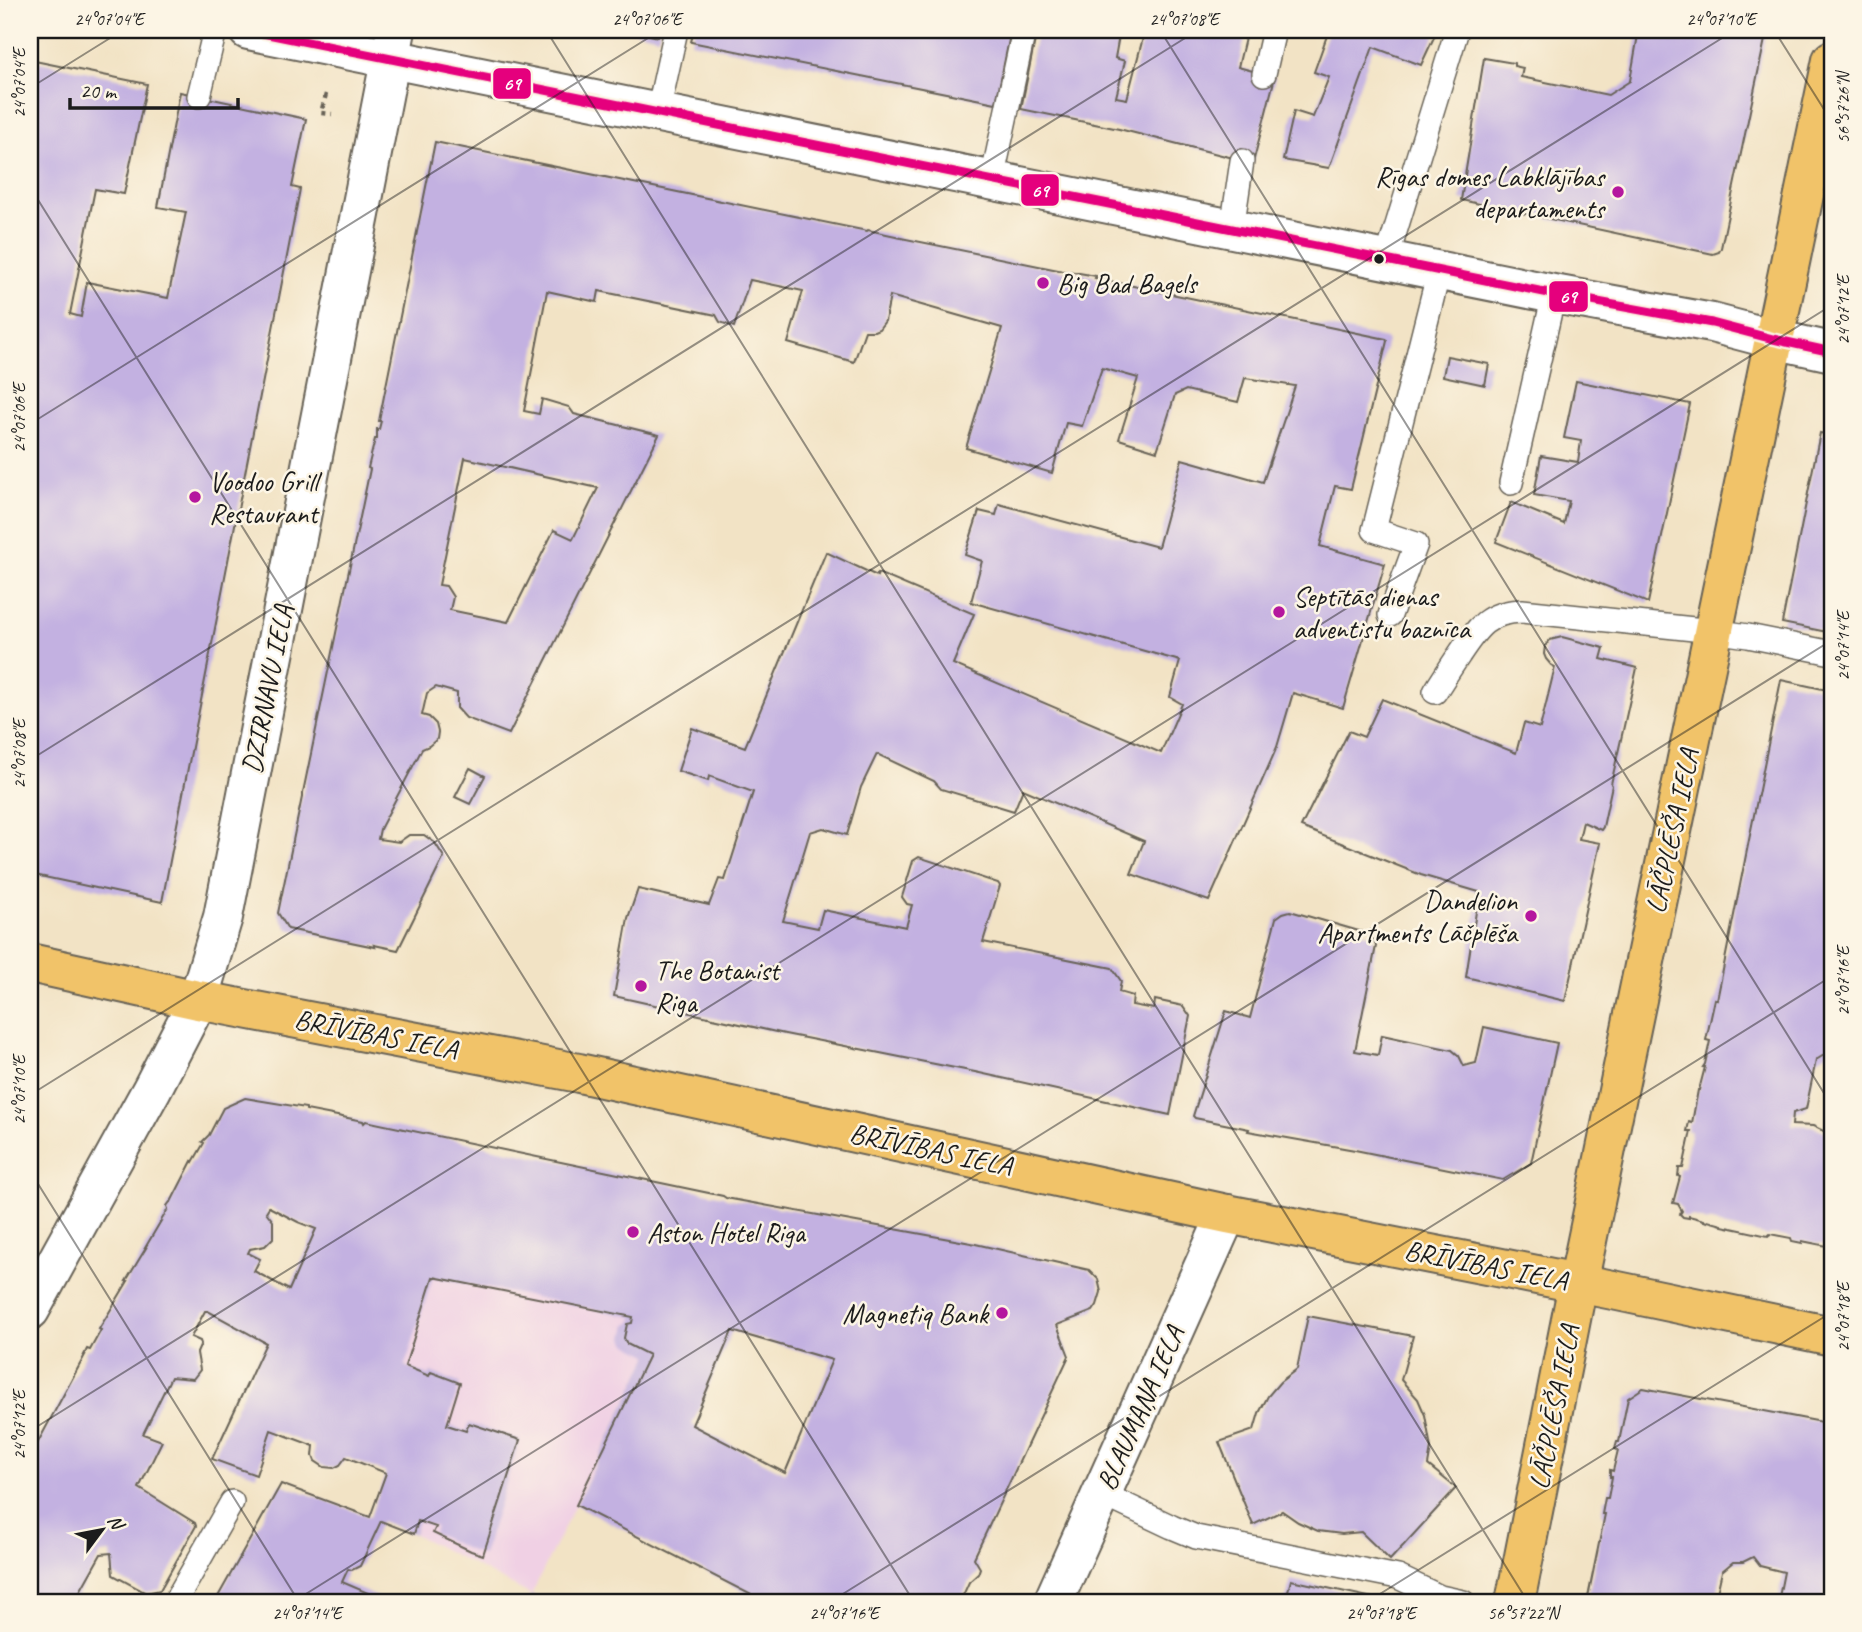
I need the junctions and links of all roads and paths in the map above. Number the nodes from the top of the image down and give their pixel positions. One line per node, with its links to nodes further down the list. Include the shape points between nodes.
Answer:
1 (215, 30): 10 (lane)
2 (248, 30): 7 (street)
3 (676, 30): 11 (lane)
4 (1024, 30): 13 (lane)
5 (1274, 30): 9 (lane)
6 (1457, 30): 15 (lane)
7 (393, 45): 11 (street); 26 (street, DZIRNAVU IELA, via 223,917)
8 (1832, 60): 18 (main road, LĀČPLĒŠA IELA)
9 (1264, 74)
10 (199, 96)
11 (658, 112): 13 (street)
12 (1242, 161): 14 (lane)
13 (992, 180): 14 (street)
14 (1232, 229): 15 (street)
15 (1386, 261): 16 (street)
16 (1439, 271): 17 (street); 21 (lane, via 1374,530 1416,544)
17 (1554, 295): 18 (street, via 1712,323); 20 (lane)
18 (1773, 339): 19 (street); 22 (main road, LĀČPLĒŠA IELA)
19 (1832, 352)
20 (1511, 482)
21 (1390, 615)
22 (1713, 631): 23 (lane); 24 (lane, via 1508,611 1475,631); 28 (main road, LĀČPLĒŠA IELA)
23 (1832, 653)
24 (1434, 692)
25 (30, 963): 26 (main road, BRĪVĪBAS IELA)
26 (198, 1000): 27 (main road, BRĪVĪBAS IELA, via 579,1073); 29 (street, DZIRNAVU IELA)
27 (1227, 1214): 28 (main road, BRĪVĪBAS IELA); 31 (street, BLAUMAŅA IELA)
28 (1578, 1284): 30 (main road, BRĪVĪBAS IELA); 36 (main road, LĀČPLĒŠA IELA)
29 (30, 1310)
30 (1832, 1336)
31 (1102, 1494): 34 (street, BLAUMAŅA IELA); 35 (lane, via 1196,1536 1398,1577 1440,1597)
32 (232, 1502): 33 (lane)
33 (175, 1602)
34 (1053, 1602)
35 (1463, 1602)
36 (1515, 1602)

